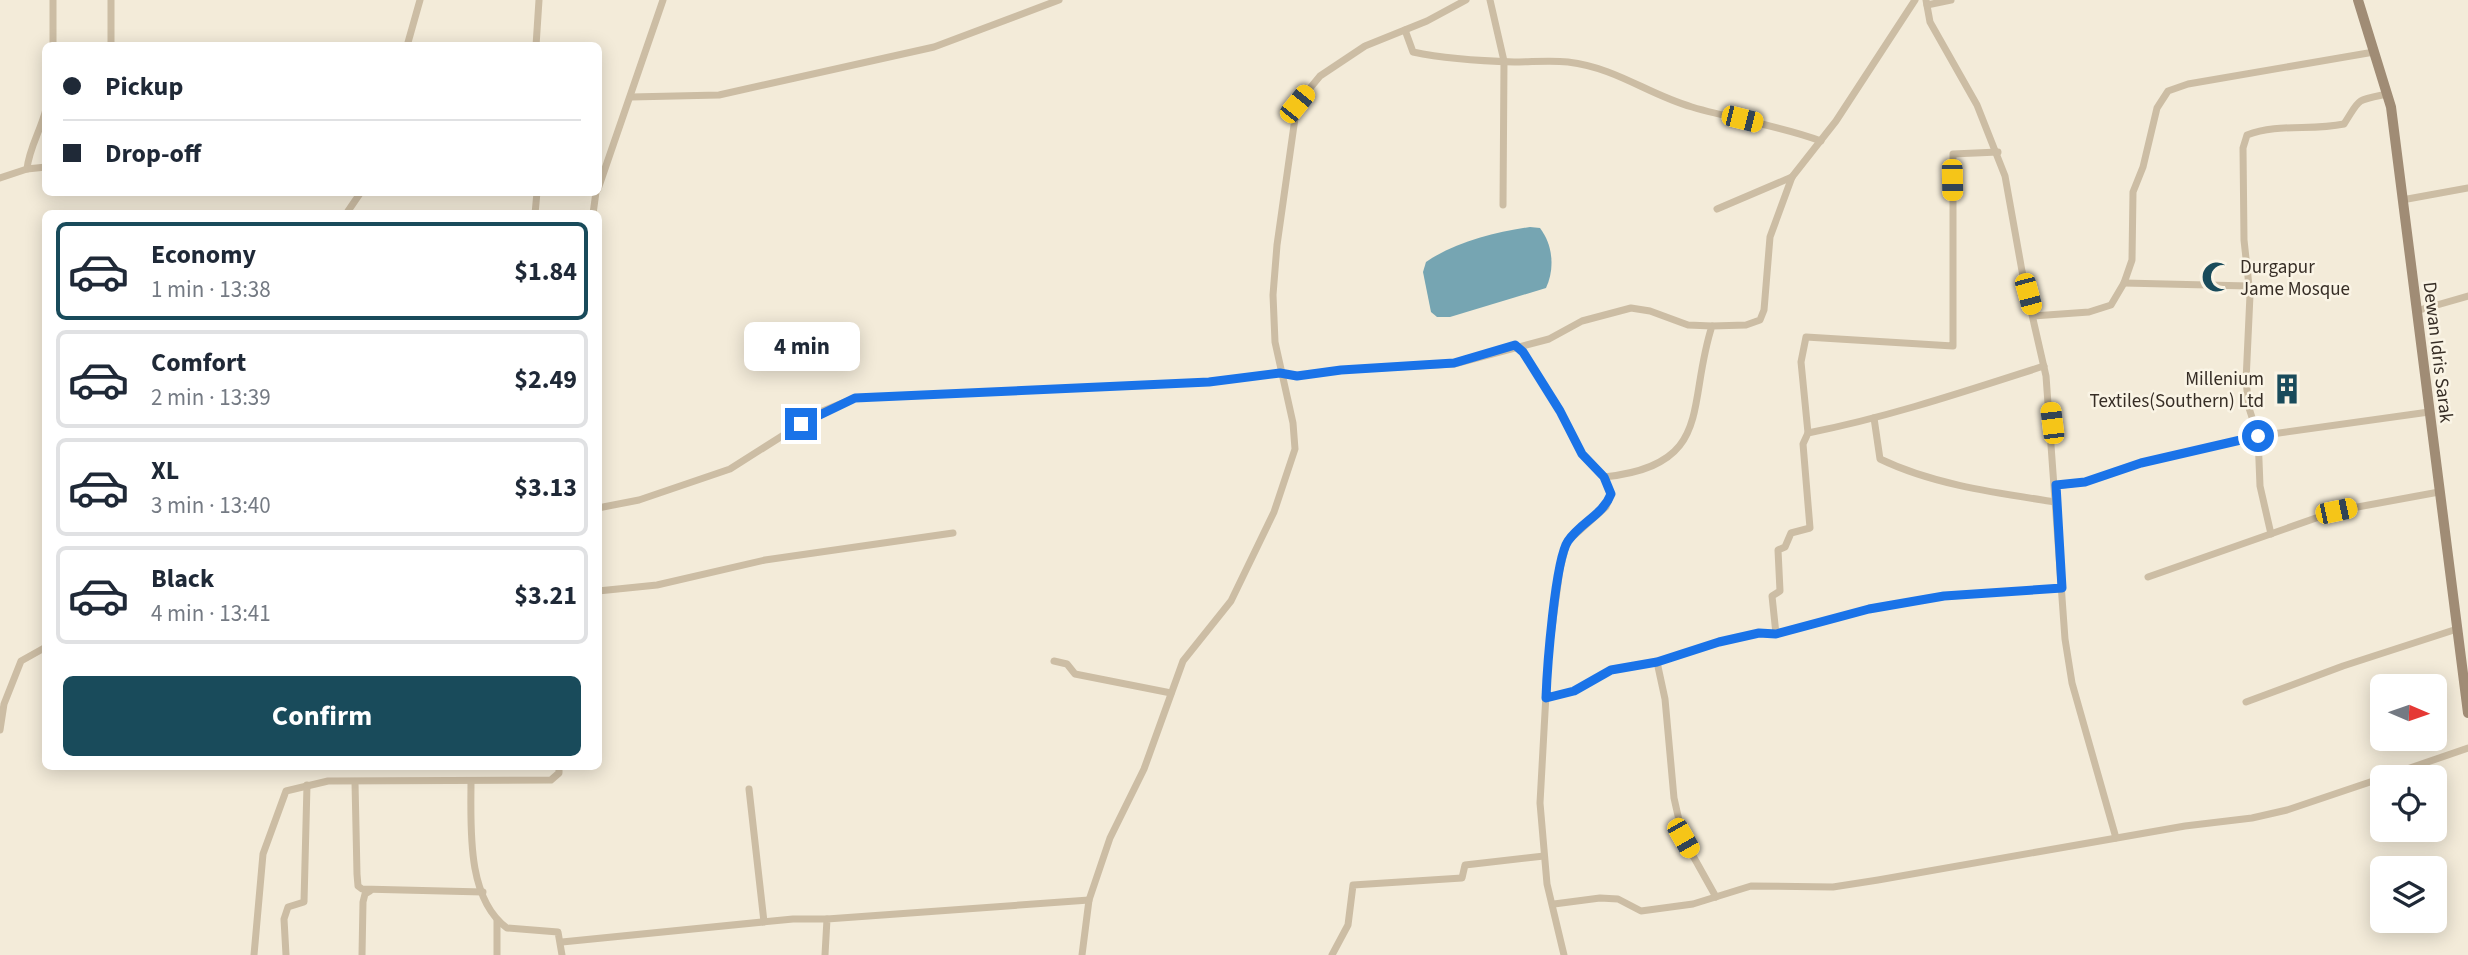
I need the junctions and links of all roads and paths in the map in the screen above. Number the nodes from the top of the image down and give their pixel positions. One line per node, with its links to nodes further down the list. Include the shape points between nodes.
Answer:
1 (53, 0): 14 (street)
2 (111, 0): 15 (street)
3 (420, 0): 16 (street)
4 (539, 0): 17 (street)
5 (663, 0): 21 (street)
6 (1059, 0): 21 (street, via 921,50 719,94)
7 (1466, 0): 13 (street)
8 (1490, 0): 19 (street)
9 (1914, 0): 23 (street)
10 (1951, 0): 12 (street)
11 (2357, 0): 18 (main road, Dewan Idris Sarak)
12 (1926, 2): 24 (street, via 1930,22)
13 (1405, 30): 19 (street, via 1413,52); 42 (street, via 1366,46 1320,76 1297,104 1273,295)
14 (53, 42)
15 (111, 42)
16 (408, 42)
17 (536, 42)
18 (2374, 52): 20 (main road, Dewan Idris Sarak); 34 (street, via 2168,91 2157,108 2133,192 2132,260)
19 (1504, 61): 23 (street, via 1587,66 1635,81 1653,94 1693,108 1793,130); 32 (street)
20 (2387, 94): 31 (main road, Dewan Idris Sarak); 35 (street, via 2360,100 2351,107 2344,124 2283,127 2247,135 2243,148 2244,240)
21 (631, 97): 27 (street)
22 (42, 122): 26 (street)
23 (1821, 141): 28 (street)
24 (1998, 152): 38 (street); 45 (street, via 1953,154 1953,346 1806,337 1801,362)
25 (42, 167): 26 (street)
26 (27, 169): 29 (street)
27 (602, 176)
28 (1792, 177): 33 (street); 39 (street, via 1770,237 1760,320)
29 (0, 178)
30 (2468, 188): 31 (street)
31 (2402, 200): 37 (main road, Dewan Idris Sarak)
32 (1503, 205)
33 (1717, 209)
34 (2124, 283): 35 (street); 38 (street, via 2112,304 2089,312)
35 (2249, 286): 46 (street, via 2246,381)
36 (2468, 296): 37 (street)
37 (2416, 311): 43 (main road, Dewan Idris Sarak)
38 (2034, 316): 41 (street)
39 (1712, 326): 40 (street, via 1688,325 1650,310 1631,308 1581,321 1549,339); 47 (street, via 1701,389 1683,442 1659,465)
40 (1515, 345): 42 (street, via 1454,363 1297,376); 47 (street, via 1560,411 1582,454)
41 (2044, 366): 44 (street); 48 (street)
42 (1280, 373): 51 (street, via 1209,382 855,398 821,412 730,469 639,500); 62 (street, via 1295,449 1274,512 1231,600 1183,661)
43 (2429, 412): 46 (street); 49 (main road, Dewan Idris Sarak)
44 (1874, 418): 45 (street); 50 (street, via 1880,459 1901,470 1934,481)
45 (1808, 433): 58 (street, via 1803,444 1810,528 1791,533 1785,547 1778,550 1780,591 1772,596 1771,604)
46 (2258, 436): 48 (street, via 2141,463 2085,482); 53 (street, via 2260,486)
47 (1604, 477): 63 (street, via 1611,494 1606,507 1567,542)
48 (2056, 485): 50 (street)
49 (2439, 492): 53 (street, via 2336,511); 57 (main road, Dewan Idris Sarak)
50 (2056, 502): 55 (street)
51 (602, 507)
52 (953, 533): 56 (street, via 765,560 656,585)
53 (2271, 534): 54 (street)
54 (2148, 577)
55 (2062, 588): 58 (street, via 1902,602); 75 (street, via 2072,684)
56 (602, 591)
57 (2457, 629): 64 (street); 65 (main road, Dewan Idris Sarak)
58 (1776, 634): 61 (street, via 1719,642)
59 (42, 649): 66 (street, via 21,661 4,704)
60 (1054, 661): 62 (street, via 1068,664 1075,674)
61 (1657, 662): 63 (street, via 1611,670 1574,691); 79 (street, via 1683,838)
62 (1171, 693): 80 (street)
63 (1546, 698): 76 (street, via 1539,803)
64 (2246, 702)
65 (2468, 713)
66 (0, 730)
67 (2468, 748): 68 (street)
68 (2418, 765)
69 (559, 770): 70 (street, via 551,780)
70 (471, 781): 72 (street); 78 (street, via 475,859)
71 (2370, 781): 75 (street, via 2252,818)
72 (355, 782): 73 (street); 77 (street, via 358,886)
73 (307, 785): 86 (street, via 286,791 276,812 263,854); 87 (street, via 304,902 289,906 284,919)
74 (749, 789): 84 (street)
75 (2116, 838): 79 (street, via 1833,887 1751,886)
76 (1544, 856): 81 (street); 93 (street, via 1465,865 1462,878 1353,885 1348,925)
77 (370, 891): 78 (street); 88 (street, via 363,902)
78 (483, 892): 83 (street)
79 (1716, 897): 81 (street, via 1642,911 1618,899)
80 (1089, 900): 82 (street); 92 (street)
81 (1554, 904): 94 (street)
82 (827, 919): 84 (street); 91 (street)
83 (498, 921): 85 (street, via 507,928 558,932); 89 (street)
84 (764, 922): 85 (street)
85 (562, 942): 90 (street)
86 (254, 955)
87 (286, 955)
88 (362, 955)
89 (497, 955)
90 (562, 955)
91 (825, 955)
92 (1082, 955)
93 (1332, 955)
94 (1564, 955)

